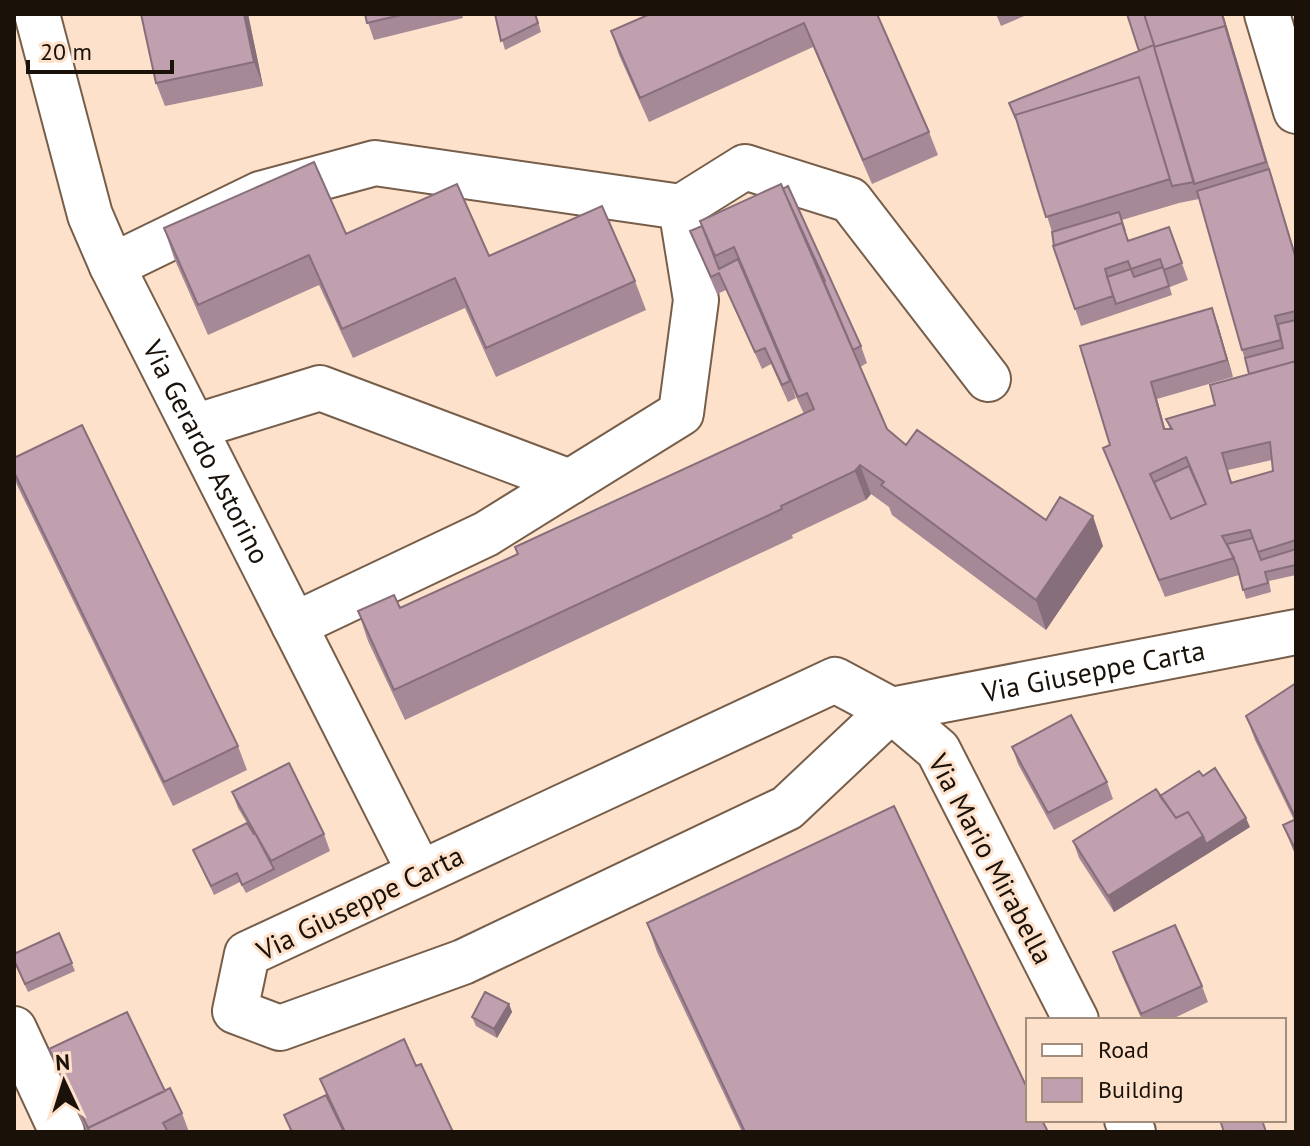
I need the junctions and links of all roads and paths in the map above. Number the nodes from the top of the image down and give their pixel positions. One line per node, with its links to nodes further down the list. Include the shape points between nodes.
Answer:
1 (37, 14): 5 (street, Via Gerardo Astorino, via 90,215)
2 (1267, 14): 3 (street)
3 (1296, 111)
4 (681, 207): 5 (street, via 375,163 260,194); 6 (street, via 745,167 850,200); 8 (street, via 696,300 681,413)
5 (112, 266): 7 (street, Via Gerardo Astorino)
6 (988, 379)
7 (194, 427): 8 (street, via 320,388); 9 (street, Via Gerardo Astorino)
8 (570, 482): 9 (street, via 486,534)
9 (294, 625): 12 (street, Via Gerardo Astorino)
10 (1296, 632): 11 (street, Via Giuseppe Carta)
11 (891, 710): 12 (street, Via Giuseppe Carta, via 835,680); 12 (street, Via Giuseppe Carta, via 787,808 463,962 280,1028 235,1011 247,954); 13 (street, Via Mario Mirabella, via 938,750)
12 (420, 873)
13 (1075, 1018)
14 (14, 1029): 15 (street)
15 (62, 1132)

